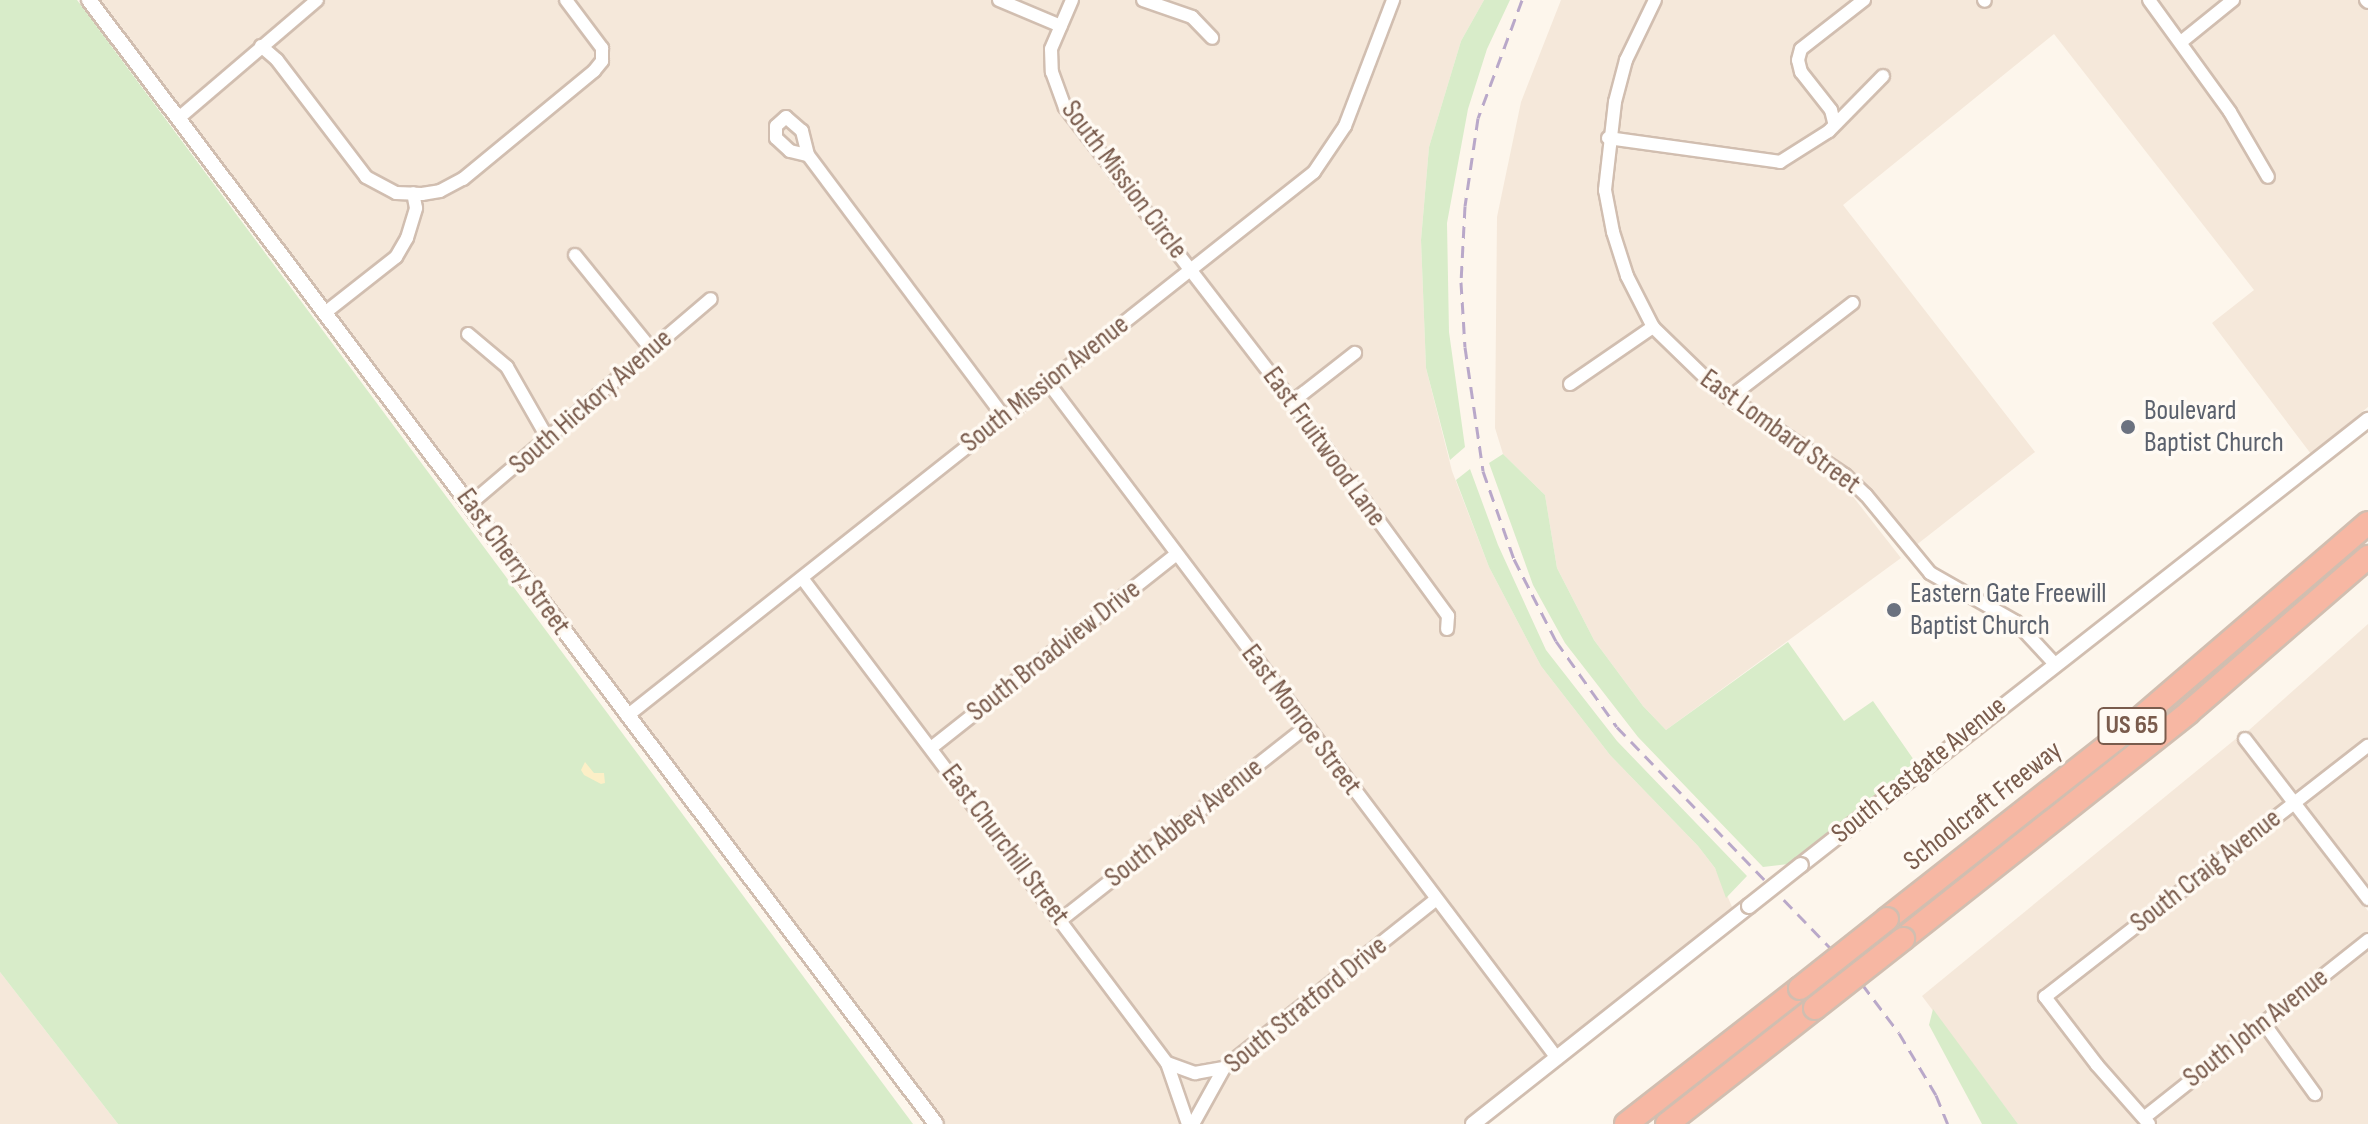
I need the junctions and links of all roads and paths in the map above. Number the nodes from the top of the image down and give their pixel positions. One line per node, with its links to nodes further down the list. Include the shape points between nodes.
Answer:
1 (89, 0): 17 (street, East Cherry Street)
2 (317, 0): 15 (street)
3 (566, 0): 22 (street, via 602,48 602,61 463,179 440,191)
4 (999, 0): 12 (street)
5 (1072, 0): 12 (street, South Mission Circle)
6 (1143, 0): 13 (street, via 1192,17)
7 (1393, 0): 24 (street, South Mission Avenue, via 1331,151 1314,172)
8 (1655, 0): 19 (street, East Lombard Street, via 1626,60)
9 (1864, 0): 18 (street, via 1801,49 1798,60)
10 (2149, 0): 14 (street)
11 (2233, 0): 14 (street)
12 (1061, 26): 24 (street, South Mission Circle, via 1051,49 1052,72 1065,107)
13 (1212, 38)
14 (2181, 42): 21 (street)
15 (261, 46): 17 (street); 22 (street, via 366,177 396,193)
16 (1883, 76): 18 (street)
17 (180, 117): 27 (street, East Cherry Street)
18 (1834, 122): 19 (street, via 1829,131 1780,162)
19 (1608, 138): 28 (street, East Lombard Street, via 1605,190 1613,232 1627,276)
20 (808, 155): 36 (street)
21 (2268, 177)
22 (413, 193): 27 (street, via 416,208 396,257)
23 (575, 255): 30 (street)
24 (1191, 268): 32 (street, South Mission Avenue); 35 (street, East Fruitwood Lane)
25 (711, 299): 30 (street, South Hickory Avenue)
26 (1853, 303): 34 (street)
27 (326, 312): 39 (street, East Cherry Street)
28 (1653, 327): 33 (street); 34 (street, East Lombard Street)
29 (468, 334): 38 (street, via 507,367)
30 (652, 350): 38 (street, South Hickory Avenue)
31 (1355, 353): 35 (street)
32 (1047, 381): 36 (street, South Mission Avenue); 41 (street, East Monroe Street)
33 (1570, 384)
34 (1729, 398): 45 (street, East Lombard Street, via 1845,475 1930,573 2016,622)
35 (1292, 402): 44 (street, East Fruitwood Lane, via 1448,616)
36 (1003, 416): 43 (street, South Mission Avenue)
37 (2368, 420): 45 (street, South Eastgate Avenue)
38 (548, 439): 39 (street, South Hickory Avenue)
39 (470, 504): 46 (street, East Cherry Street)
40 (2368, 523): 65 (highway, Schoolcraft Freeway / US 65, bridge, via 2116,739)
41 (1177, 554): 47 (street, East Monroe Street); 50 (street, South Broadview Drive)
42 (2368, 557): 66 (highway, Schoolcraft Freeway / US 65, bridge, via 2189,712)
43 (802, 578): 46 (street, South Mission Avenue); 50 (street, East Churchill Street)
44 (1447, 629)
45 (2054, 663): 57 (street, South Eastgate Avenue, bridge)
46 (627, 716): 62 (street, East Cherry Street)
47 (1306, 727): 53 (street, East Monroe Street); 54 (street, South Abbey Avenue)
48 (2245, 739): 51 (street)
49 (2368, 746): 51 (street, South Craig Avenue)
50 (931, 748): 54 (street, East Churchill Street)
51 (2294, 803): 52 (street); 61 (street, South Craig Avenue, via 2045,997)
52 (2368, 899)
53 (1435, 900): 57 (street, East Monroe Street); 59 (street, South Stratford Drive)
54 (1062, 919): 58 (street, East Churchill Street)
55 (2368, 940): 56 (street, South John Avenue)
56 (2263, 1022): 60 (street); 61 (street, South John Avenue)
57 (1557, 1058): 64 (street, South Eastgate Avenue)
58 (1167, 1063): 59 (street, via 1195,1073); 63 (street, East Churchill Street)
59 (1224, 1068): 63 (street, South Stratford Drive)
60 (2315, 1094)
61 (2147, 1120)
62 (936, 1124)
63 (1190, 1124)
64 (1473, 1124)
65 (1626, 1124)
66 (1667, 1124)

